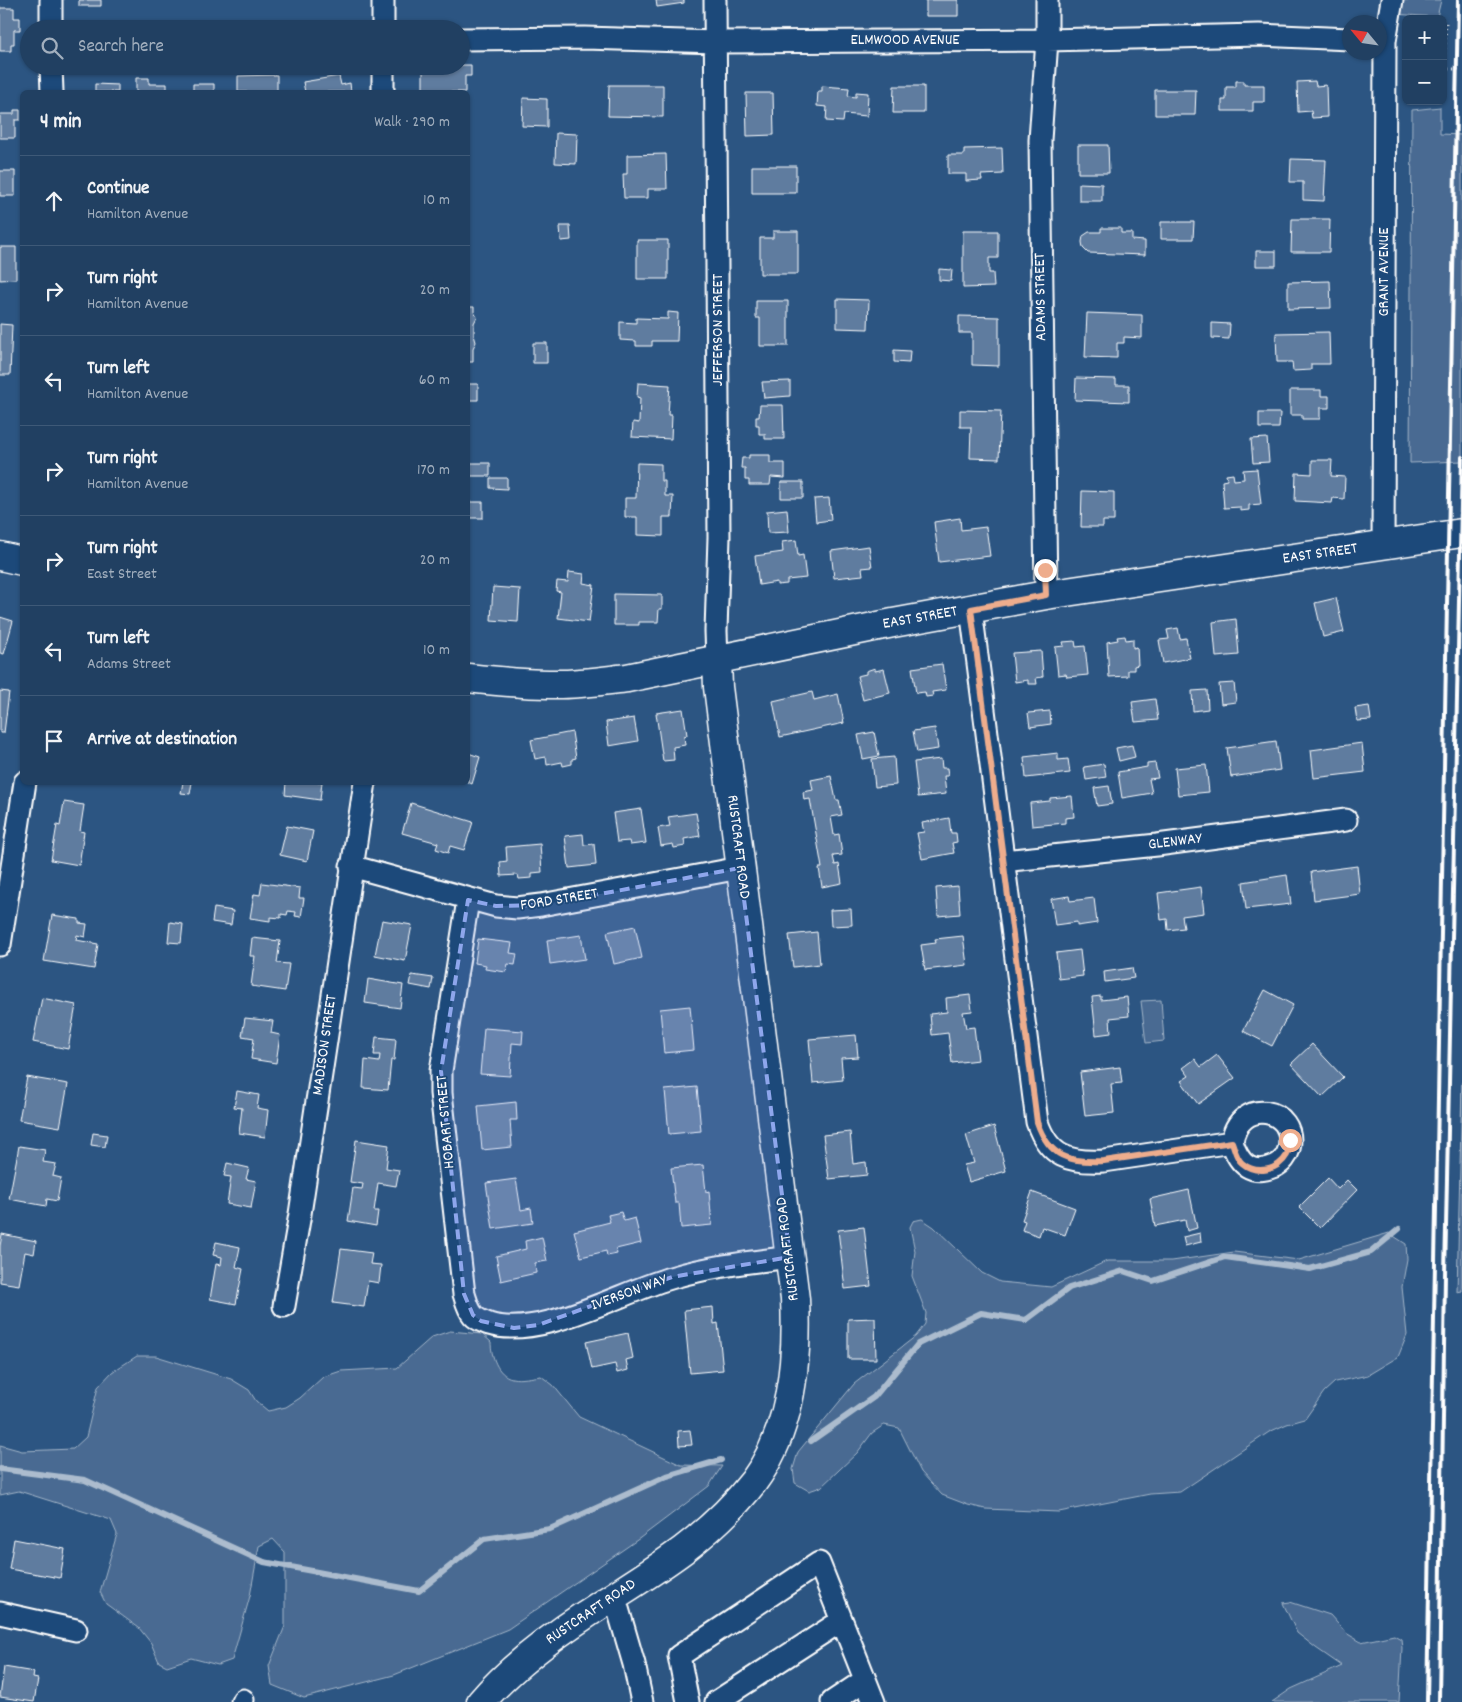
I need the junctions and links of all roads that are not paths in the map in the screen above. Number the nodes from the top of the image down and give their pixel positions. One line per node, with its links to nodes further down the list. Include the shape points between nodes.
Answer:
1 (52, 0): 6 (street)
2 (382, 0): 7 (street)
3 (715, 0): 12 (street, JEFFERSON STREET)
4 (1046, 0): 11 (street, ADAMS STREET)
5 (1392, 0): 8 (street, GRANT AVENUE)
6 (51, 20)
7 (383, 20)
8 (1387, 20)
9 (470, 39): 12 (street, ELMWOOD AVENUE)
10 (1342, 39): 11 (street, ELMWOOD AVENUE, via 1259,34)
11 (1047, 40): 12 (street, ELMWOOD AVENUE); 22 (street, ADAMS STREET, via 1040,140)
12 (716, 42): 24 (street, JEFFERSON STREET)
13 (1382, 60): 19 (street, GRANT AVENUE)
14 (51, 75): 16 (street)
15 (383, 75): 17 (street)
16 (52, 90)
17 (383, 90)
18 (1462, 533): 19 (main road, EAST STREET)
19 (1383, 545): 22 (main road, EAST STREET)
20 (0, 556): 21 (main road)
21 (20, 561)
22 (1046, 595): 23 (main road, EAST STREET)
23 (971, 609): 24 (main road, EAST STREET); 29 (street)
24 (717, 660): 25 (main road, EAST STREET, via 589,682 551,684); 31 (main road, RUSTCRAFT ROAD)
25 (470, 678)
26 (24, 785): 33 (street)
27 (364, 785): 30 (street, MADISON STREET)
28 (1346, 820): 29 (street, GLENWAY)
29 (1003, 861): 34 (street, via 1037,1122 1042,1137 1055,1152 1086,1162)
30 (351, 866): 32 (street, FORD STREET); 36 (street, MADISON STREET)
31 (740, 868): 32 (street, FORD STREET, via 517,908); 35 (main road, RUSTCRAFT ROAD)
32 (468, 900): 37 (street, HOBART STREET, via 440,1071 464,1294)
33 (0, 945)
34 (1232, 1142)
35 (790, 1256): 37 (street, IVERSON WAY, via 672,1277 538,1325 496,1326); 38 (main road, RUSTCRAFT ROAD, via 797,1336 794,1367 781,1426 769,1454 736,1503 711,1527)
36 (284, 1306)
37 (473, 1315)
38 (614, 1596): 43 (main road, RUSTCRAFT ROAD, via 519,1662); 44 (street)
39 (0, 1613): 41 (street)
40 (841, 1621): 42 (street); 45 (street, via 819,1564 679,1656); 46 (street)
41 (76, 1630)
42 (865, 1680): 47 (street); 48 (street)
43 (481, 1702)
44 (642, 1702)
45 (688, 1702)
46 (716, 1702)
47 (832, 1702)
48 (874, 1702)

